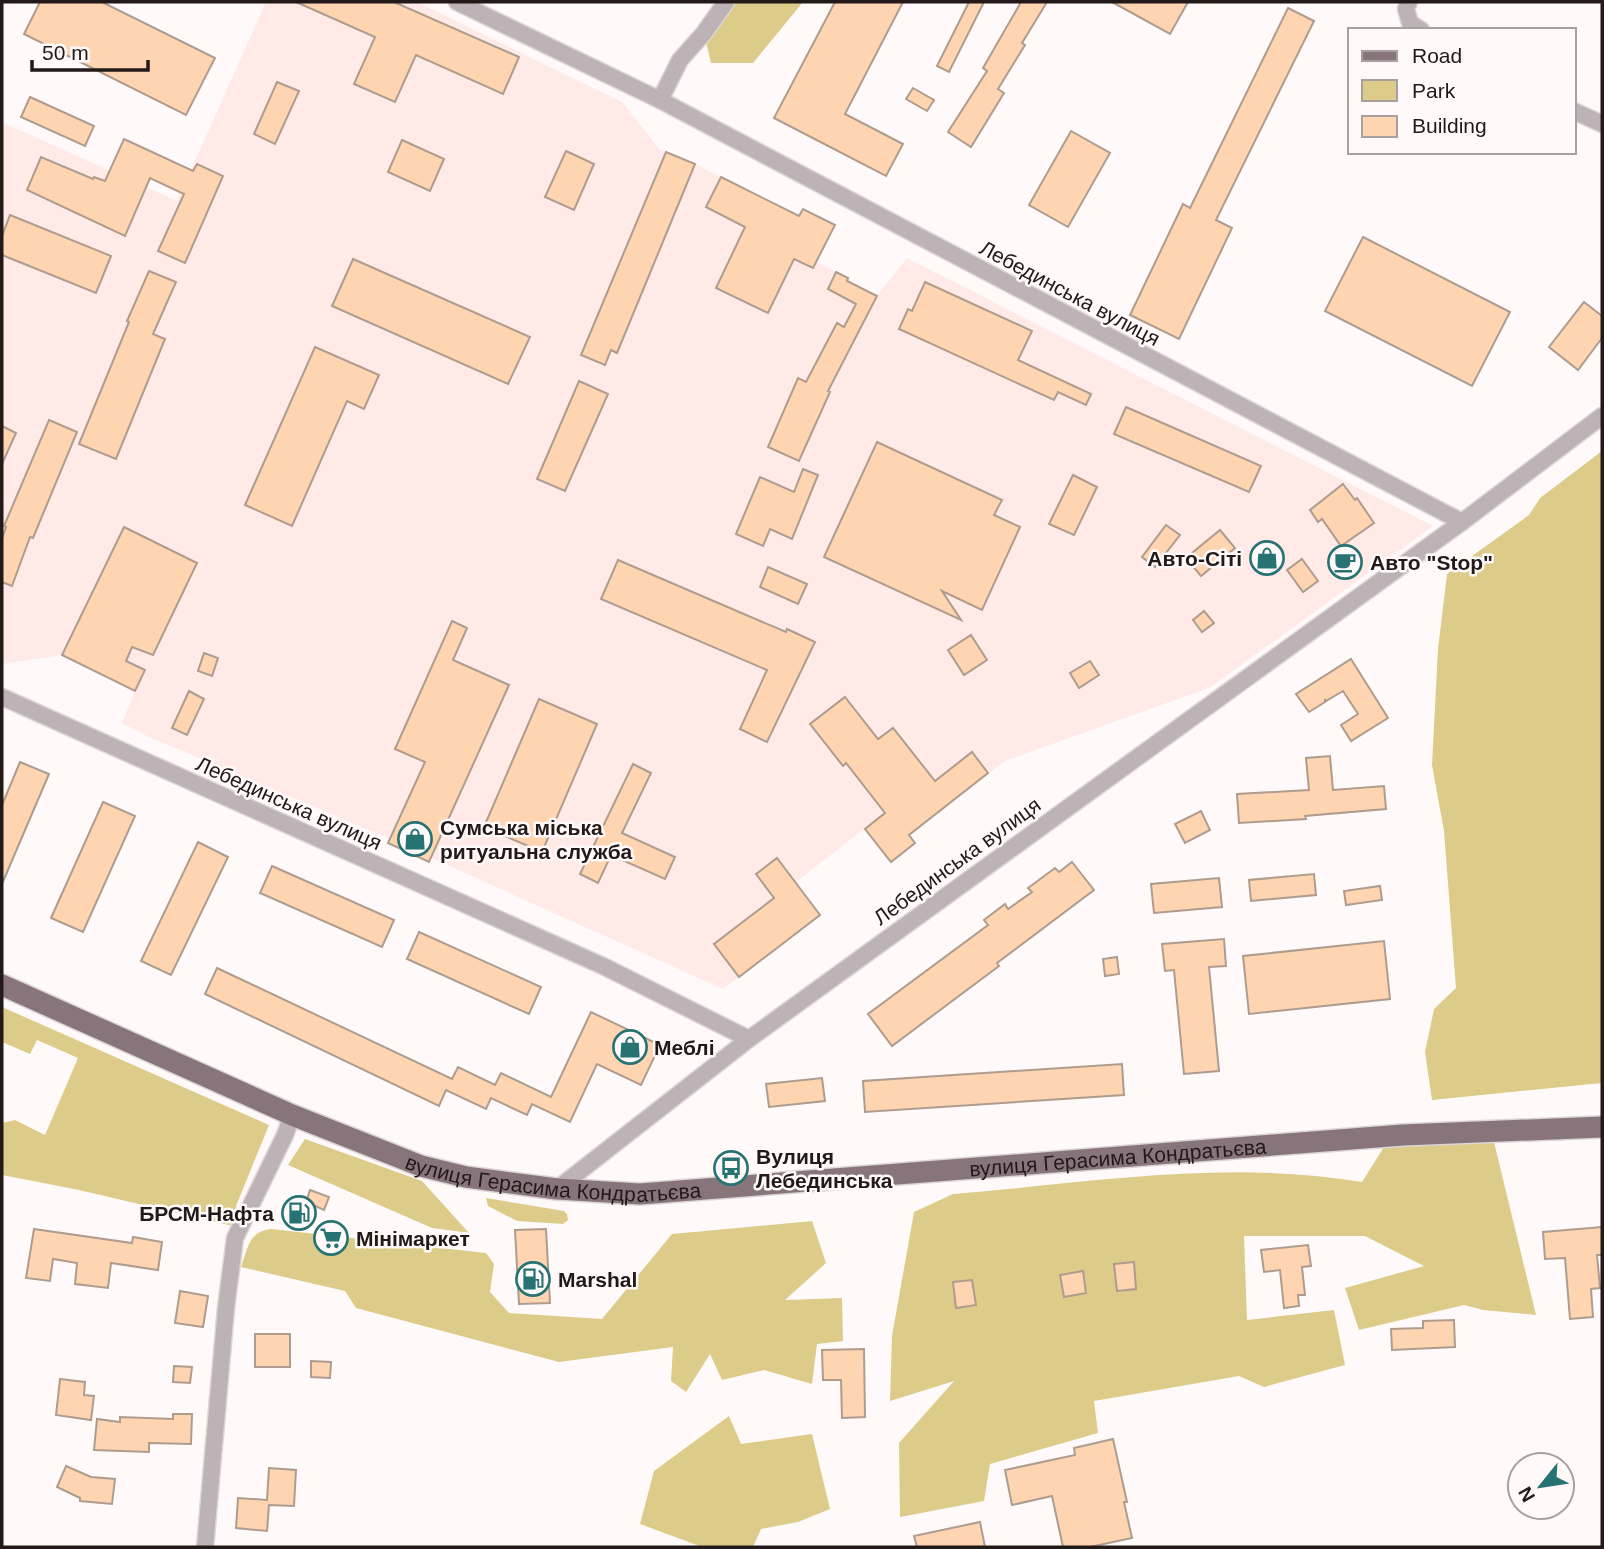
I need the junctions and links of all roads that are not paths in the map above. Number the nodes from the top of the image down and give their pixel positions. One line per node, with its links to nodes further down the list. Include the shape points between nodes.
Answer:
1 (457, 2): 5 (street, Лебединська вулиця)
2 (726, 2): 5 (street, via 680,60)
3 (1409, 2): 4 (street, via 1410,23)
4 (1418, 28)
5 (660, 100): 9 (street, Лебединська вулиця)
6 (1576, 112): 7 (street)
7 (1602, 124)
8 (1602, 416): 9 (street, Лебединська вулиця)
9 (1462, 522): 12 (street, Лебединська вулиця)
10 (2, 697): 12 (street, Лебединська вулиця, via 590,960)
11 (2, 985): 13 (main road, вулиця Герасима Кондратьєва)
12 (749, 1039): 15 (street, Лебединська вулиця)
13 (292, 1115): 15 (main road, вулиця Герасима Кондратьєва, via 421,1166); 16 (street, via 235,1238)
14 (1602, 1127): 15 (main road, вулиця Герасима Кондратьєва, via 1403,1135 640,1194)
15 (557, 1189)
16 (205, 1547)

